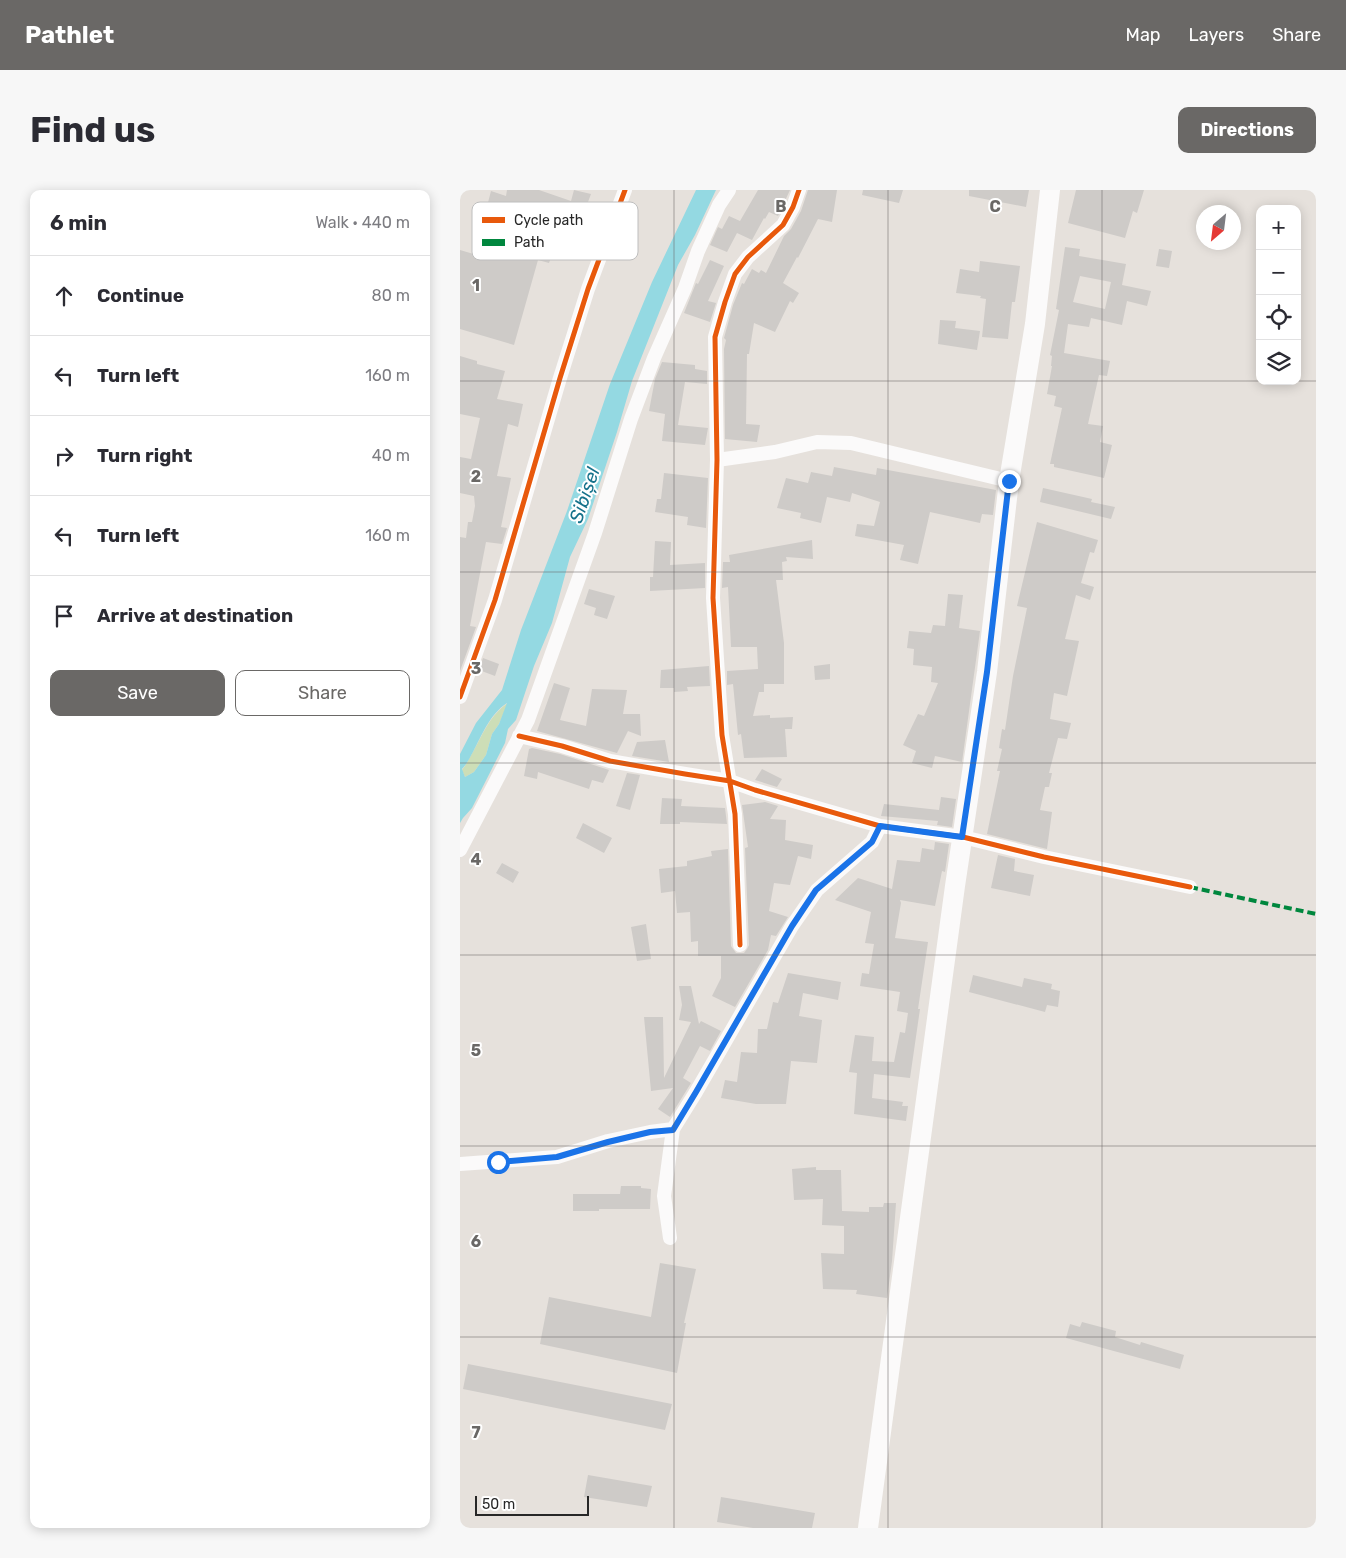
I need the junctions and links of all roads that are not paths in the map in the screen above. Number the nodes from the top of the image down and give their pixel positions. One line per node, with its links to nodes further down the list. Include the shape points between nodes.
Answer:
1 (625, 190): 5 (street)
2 (729, 190): 10 (street, via 698,251 651,367 631,419 596,533 528,720)
3 (799, 190): 7 (street, via 783,224 735,274 725,302 715,337)
4 (1050, 190): 8 (main road, via 1035,324)
5 (621, 202)
6 (599, 260): 9 (street, via 560,378 495,600)
7 (717, 460): 8 (street, via 817,442 851,443); 11 (street, via 713,598 722,735)
8 (1009, 481): 13 (main road, via 987,672)
9 (460, 697)
10 (518, 736): 11 (street, via 610,761); 14 (street)
11 (730, 780): 12 (street); 16 (street, via 735,814)
12 (880, 826): 13 (street); 17 (street, via 872,842 816,890)
13 (962, 837): 15 (street); 20 (main road)
14 (460, 850)
15 (1190, 887)
16 (740, 945)
17 (673, 1130): 18 (street, via 650,1132 557,1157); 19 (street, via 664,1196)
18 (460, 1164)
19 (670, 1238)
20 (868, 1528)

